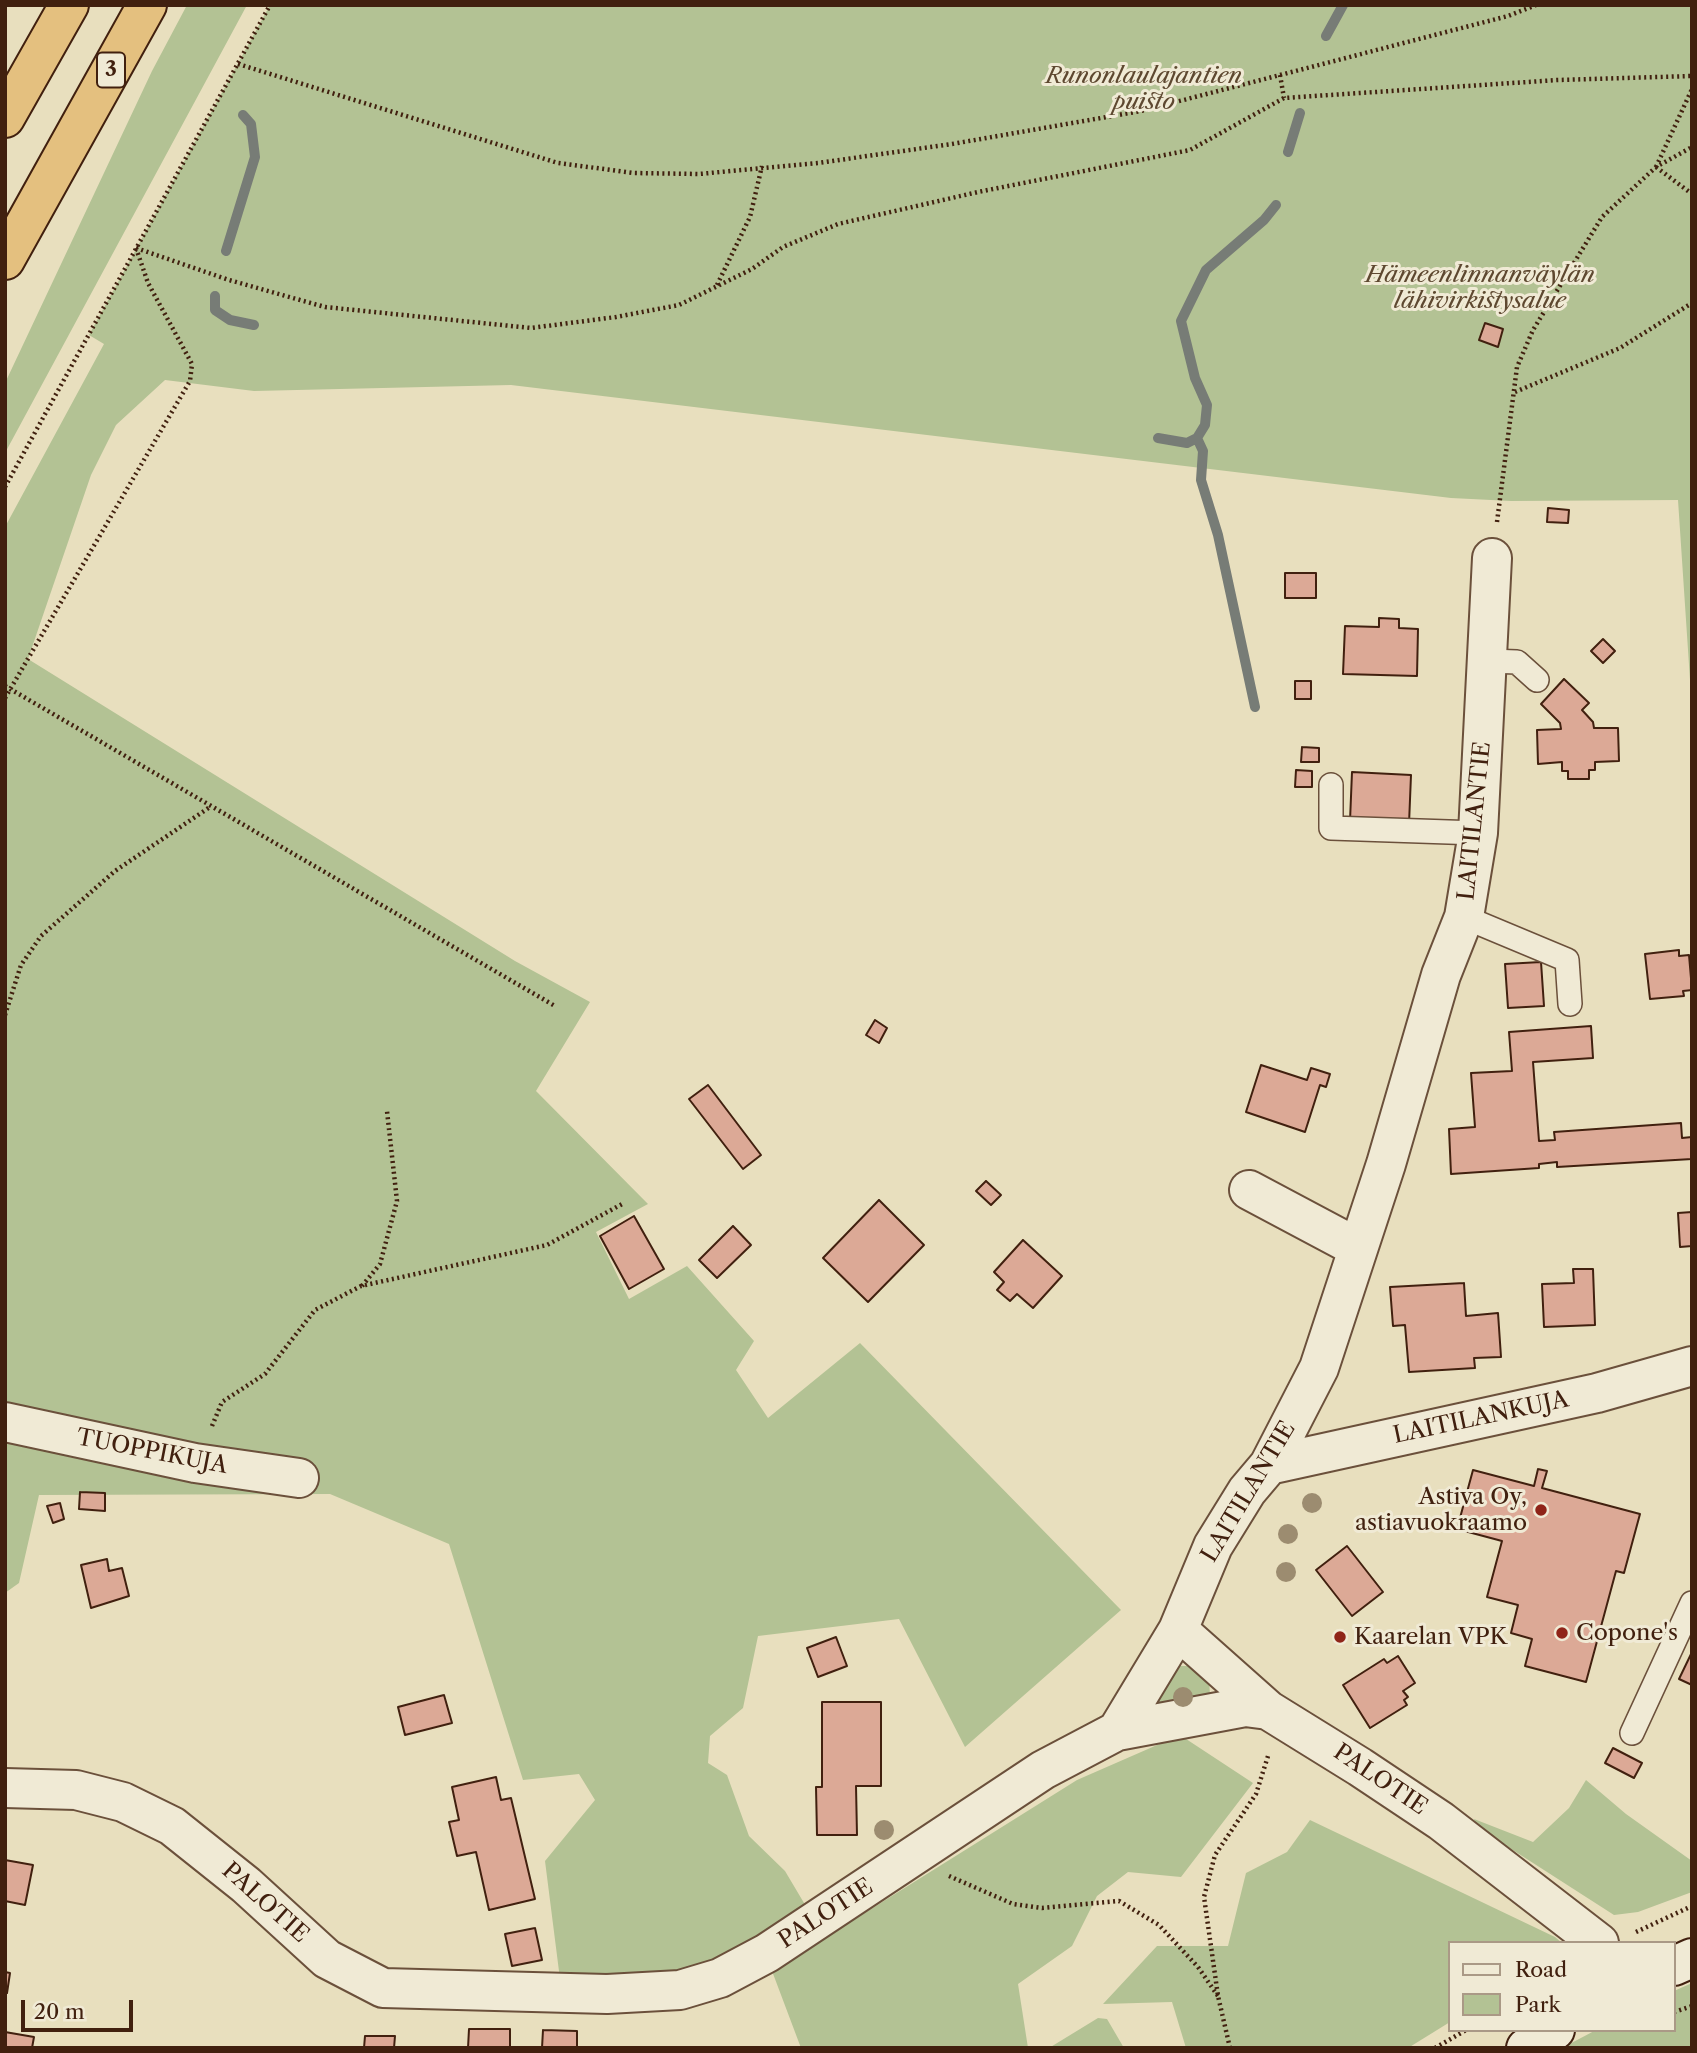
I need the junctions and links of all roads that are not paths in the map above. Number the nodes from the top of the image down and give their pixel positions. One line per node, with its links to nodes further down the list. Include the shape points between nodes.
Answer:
1 (69, 5): 3 (highway)
2 (147, 5): 4 (highway, 3)
3 (5, 118)
4 (5, 260)
5 (1492, 558): 6 (street, LAITILANTIE)
6 (1489, 660): 7 (lane, via 1517,662); 9 (street, LAITILANTIE)
7 (1537, 680)
8 (1331, 785): 9 (lane, via 1331,828)
9 (1478, 834): 10 (street, LAITILANTIE)
10 (1464, 917): 11 (lane, via 1567,960); 13 (street, LAITILANTIE, via 1441,975)
11 (1570, 1004)
12 (1249, 1190): 13 (street)
13 (1358, 1248): 16 (street, LAITILANTIE, via 1320,1368)
14 (1692, 1366): 16 (street, LAITILANKUJA, via 1597,1393)
15 (5, 1422): 17 (street, TUOPPIKUJA, via 195,1463)
16 (1269, 1465): 19 (street, LAITILANTIE, via 1213,1546)
17 (299, 1478)
18 (1692, 1603): 22 (lane)
19 (1178, 1630): 20 (street); 21 (street, LAITILANTIE)
20 (1268, 1710): 21 (street, PALOTIE, via 1245,1707); 24 (street, PALOTIE, via 1441,1821)
21 (1117, 1731): 23 (street, PALOTIE, via 1043,1770 767,1953 720,1978 680,1990 607,1994 383,1988 327,1959 172,1826 123,1802 76,1790)
22 (1632, 1733)
23 (5, 1788)
24 (1612, 1940)
25 (1692, 1958): 26 (street)
26 (1676, 1965)
27 (1552, 2032): 28 (street)
28 (1526, 2048)

